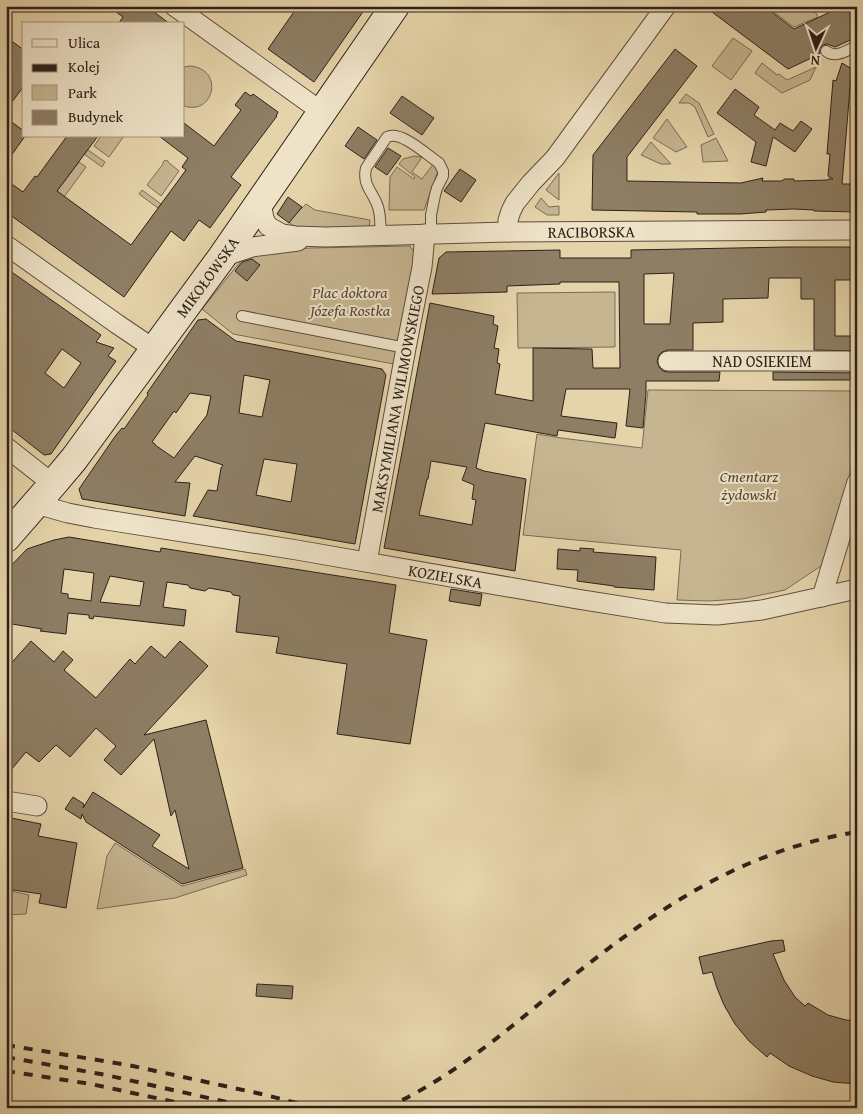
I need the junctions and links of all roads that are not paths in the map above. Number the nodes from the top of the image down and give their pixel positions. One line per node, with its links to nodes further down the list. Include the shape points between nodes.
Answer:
1 (174, 6): 6 (street)
2 (395, 6): 6 (main road, MIKOŁOWSKA)
3 (666, 6): 9 (street, via 555,158 515,203 508,220)
4 (857, 46): 5 (lane, via 834,55)
5 (826, 51)
6 (322, 112): 7 (main road, MIKOŁOWSKA)
7 (261, 202): 12 (street, RACIBORSKA, via 268,226 282,234); 14 (main road, MIKOŁOWSKA)
8 (857, 230): 9 (street, RACIBORSKA)
9 (508, 232): 10 (street, RACIBORSKA)
10 (428, 234): 11 (street, RACIBORSKA); 11 (lane, via 442,167 394,135 387,137 365,172 365,181 378,206); 16 (street, MAKSYMILIANA WILIMOWSKIEGO)
11 (381, 236): 12 (street, RACIBORSKA)
12 (326, 238): 14 (street, RACIBORSKA, via 252,247)
13 (6, 245): 17 (street)
14 (222, 257): 17 (main road, MIKOŁOWSKA)
15 (242, 316): 16 (lane)
16 (406, 348): 24 (street, MAKSYMILIANA WILIMOWSKIEGO)
17 (154, 349): 22 (main road, MIKOŁOWSKA)
18 (668, 361): 19 (street, NAD OSIEKIEM)
19 (857, 362)
20 (6, 447): 22 (street)
21 (857, 482): 26 (street)
22 (45, 494): 23 (main road, MIKOŁOWSKA); 24 (street, KOZIELSKA, via 68,513)
23 (6, 538)
24 (367, 562): 26 (street, KOZIELSKA, via 665,613 717,615 762,610)
25 (857, 589): 26 (street, KOZIELSKA)
26 (822, 597)
27 (6, 801): 28 (street)
28 (38, 806)

